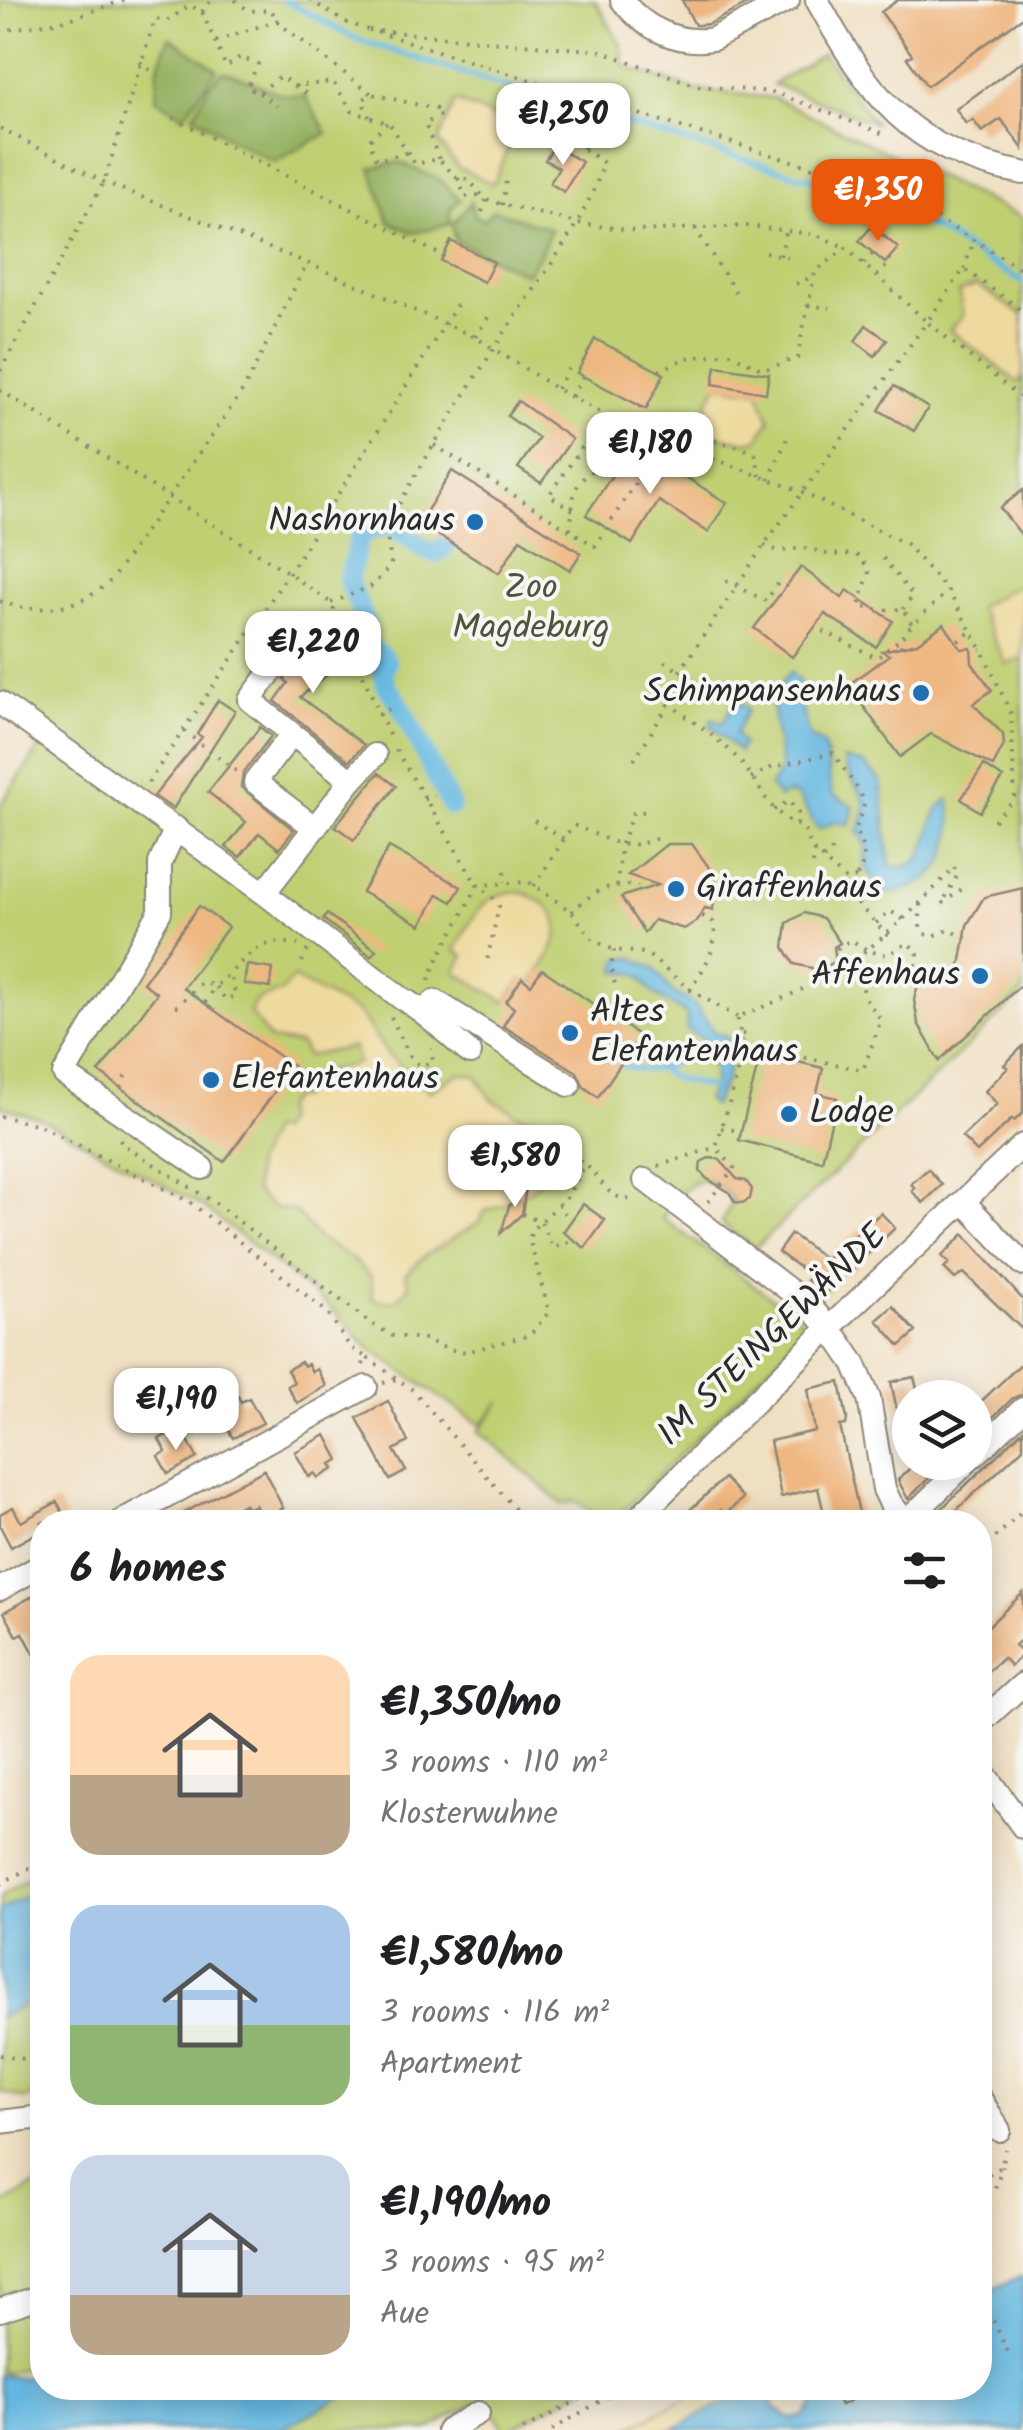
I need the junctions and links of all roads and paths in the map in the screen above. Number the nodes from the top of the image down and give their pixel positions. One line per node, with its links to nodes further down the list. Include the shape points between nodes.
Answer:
1 (124, 0): 11 (path, via 67,20)
2 (211, 0): 8 (path)
3 (236, 0): 9 (path, via 249,11 271,10)
4 (310, 0): 10 (path)
5 (622, 0): 7 (street, via 642,21 699,41)
6 (817, 0): 27 (street, via 865,83)
7 (776, 3)
8 (202, 12): 12 (path); 13 (path, via 190,6 167,21 155,19)
9 (278, 20): 12 (path); 14 (path)
10 (369, 30): 21 (path); 27 (path, via 600,50 698,86 774,92 902,139)
11 (0, 31)
12 (216, 42): 18 (path, via 226,67 240,57 258,64 247,87)
13 (140, 62): 15 (path); 35 (path)
14 (338, 72): 16 (path); 19 (path)
15 (154, 73)
16 (333, 82): 17 (path); 23 (path, via 352,111)
17 (295, 86): 18 (path, via 280,76); 20 (path)
18 (259, 93): 22 (path)
19 (372, 94): 23 (path, via 362,100); 31 (path, via 440,110 425,124)
20 (310, 96)
21 (596, 104): 29 (path); 43 (path, via 896,193)
22 (277, 106)
23 (370, 117): 25 (path)
24 (173, 118): 47 (path)
25 (386, 123): 30 (path); 30 (path, via 369,141 377,160)
26 (0, 128): 35 (path)
27 (915, 130): 32 (street, via 963,156)
28 (558, 131): 29 (path)
29 (584, 149): 40 (path, via 604,163)
30 (409, 152): 31 (path, via 415,164)
31 (439, 159): 34 (path)
32 (1023, 173)
33 (507, 174): 38 (path)
34 (458, 178): 36 (path); 36 (path, via 465,197)
35 (104, 182): 51 (path); 69 (path)
36 (481, 194): 37 (path)
37 (486, 200): 38 (path); 39 (path)
38 (502, 205): 40 (path)
39 (482, 212)
40 (576, 224): 41 (path, via 635,231); 67 (path)
41 (695, 228): 42 (path); 58 (path)
42 (786, 233): 44 (path, via 816,235); 48 (path)
43 (973, 242): 53 (path); 54 (path)
44 (846, 248): 52 (path); 55 (path)
45 (765, 252): 48 (path)
46 (873, 253): 52 (path)
47 (444, 256)
48 (780, 256): 49 (path)
49 (792, 259)
50 (889, 259): 56 (path)
51 (307, 262): 65 (path); 87 (path, via 244,389)
52 (864, 264): 56 (path)
53 (964, 269): 62 (path); 64 (path)
54 (1023, 270)
55 (814, 276): 57 (path); 60 (path)
56 (877, 276): 64 (path)
57 (796, 284)
58 (738, 296)
59 (458, 303): 65 (path)
60 (808, 305): 61 (path); 70 (path, via 797,358 763,370 730,353 686,358)
61 (830, 308)
62 (1023, 312)
63 (489, 316): 66 (path)
64 (928, 322): 75 (path); 86 (path)
65 (444, 324): 66 (path); 92 (path)
66 (475, 337): 67 (path)
67 (493, 350): 72 (path); 82 (path)
68 (569, 368): 72 (path)
69 (0, 371)
70 (659, 371)
71 (583, 376): 74 (path)
72 (557, 389): 74 (path)
73 (0, 390): 87 (path)
74 (572, 397): 77 (path)
75 (1023, 399)
76 (640, 405): 79 (path)
77 (604, 414): 78 (path); 88 (path, via 549,496)
78 (622, 424): 79 (path); 88 (path, via 590,464 591,474 574,487)
79 (630, 427): 81 (path)
80 (788, 434): 85 (path)
81 (659, 439): 83 (path); 89 (path, via 595,546)
82 (433, 445): 89 (path); 98 (path, via 394,513 387,534 391,564 366,590)
83 (680, 447): 84 (path); 84 (path, via 699,433 745,447 756,455)
84 (760, 477): 85 (path)
85 (769, 480): 86 (path)
86 (802, 492): 90 (path); 96 (path, via 906,544)
87 (171, 498): 92 (path); 97 (path, via 101,590 44,610)
88 (573, 510): 89 (path)
89 (570, 530)
90 (764, 545): 95 (path); 99 (path, via 785,553 807,547 852,553 869,572 859,606)
91 (882, 558): 99 (path, via 913,596)
92 (289, 573): 98 (path); 115 (path)
93 (780, 580): 95 (path, via 766,601)
94 (726, 581): 95 (path)
95 (736, 588): 110 (path)
96 (948, 591): 100 (path); 102 (path)
97 (0, 602)
98 (331, 603): 114 (path)
99 (903, 609): 100 (path)
100 (912, 625): 103 (path)
101 (823, 631): 103 (path, via 876,658)
102 (972, 631): 104 (path); 106 (path)
103 (902, 637): 105 (path)
104 (958, 641)
105 (901, 647)
106 (982, 650): 107 (path); 123 (path, via 1012,714)
107 (971, 652)
108 (278, 661): 116 (street, via 250,700)
109 (665, 661): 110 (path)
110 (680, 672): 112 (path, via 662,698)
111 (0, 702): 124 (street)
112 (670, 704): 118 (path); 119 (path, via 738,760)
113 (392, 708): 114 (path)
114 (378, 714): 125 (path)
115 (184, 732): 121 (path); 124 (path)
116 (292, 734): 120 (street); 121 (street)
117 (375, 756): 120 (street)
118 (634, 760)
119 (750, 778): 127 (path); 142 (path, via 833,753 864,805 855,830 865,860)
120 (352, 780): 133 (street)
121 (255, 782): 133 (street)
122 (434, 794): 125 (path)
123 (1015, 798): 126 (path); 130 (path)
124 (136, 800): 132 (street)
125 (424, 800): 144 (path)
126 (1023, 802)
127 (774, 810): 131 (path); 131 (path, via 788,801 798,813)
128 (652, 811): 136 (path, via 634,813)
129 (534, 821): 135 (path)
130 (992, 823)
131 (797, 825): 138 (path)
132 (176, 828): 149 (street); 184 (street, via 160,863 160,912 64,1074)
133 (314, 828): 149 (street)
134 (662, 836): 136 (path, via 640,846)
135 (564, 840): 136 (path, via 573,825); 146 (path)
136 (621, 844): 147 (path)
137 (837, 845): 139 (path)
138 (814, 852): 139 (path); 140 (path)
139 (823, 858): 142 (path, via 846,880)
140 (813, 864)
141 (504, 871): 143 (path)
142 (856, 878): 155 (path, via 862,890 856,902)
143 (506, 882): 144 (path); 146 (path)
144 (477, 885): 156 (path); 163 (path, via 499,906)
145 (968, 885): 150 (path, via 942,904 957,876 954,867)
146 (534, 886): 151 (path)
147 (616, 886): 148 (path); 151 (path, via 591,893)
148 (638, 886)
149 (264, 893): 174 (street)
150 (920, 904): 154 (path); 158 (path, via 924,934 949,930)
151 (572, 912): 159 (path, via 592,940)
152 (701, 914): 171 (path, via 716,934)
153 (452, 919): 156 (path)
154 (904, 920): 155 (path, via 890,911); 157 (path)
155 (876, 923): 157 (path)
156 (458, 924): 174 (path, via 438,956)
157 (888, 936): 160 (path)
158 (967, 938)
159 (614, 950): 170 (path); 171 (path, via 646,953)
160 (869, 951): 161 (path, via 851,940 838,948); 162 (path); 167 (path, via 887,954 908,942 918,954)
161 (839, 960)
162 (854, 960): 169 (path); 180 (path, via 866,1000 881,1020 863,1070)
163 (487, 961)
164 (302, 962): 166 (path, via 310,950 272,941)
165 (814, 974): 169 (path)
166 (230, 975): 168 (path); 168 (path, via 236,995 226,1000)
167 (918, 985)
168 (215, 986): 172 (path); 173 (path, via 202,982)
169 (811, 987): 176 (path)
170 (616, 989)
171 (690, 990): 176 (path)
172 (205, 1003)
173 (176, 1007)
174 (424, 1010): 175 (path, via 434,1056 420,1066); 181 (street); 183 (street, via 435,1001)
175 (388, 1012)
176 (737, 1017): 177 (path)
177 (742, 1034): 178 (path); 179 (path)
178 (752, 1034)
179 (743, 1044): 180 (path); 186 (path)
180 (774, 1050): 182 (path)
181 (470, 1053)
182 (770, 1064)
183 (569, 1085)
184 (120, 1115): 192 (street); 199 (path, via 122,1144 215,1203 393,1336 466,1352 530,1335 549,1312 529,1238)
185 (0, 1116): 203 (path, via 39,1126 190,1202 327,1312)
186 (721, 1128): 187 (path); 189 (path)
187 (741, 1131)
188 (1023, 1145): 195 (street, IM STEINGEWÄNDE)
189 (716, 1146): 193 (path, via 668,1160); 194 (path, via 734,1168)
190 (572, 1154): 191 (path)
191 (585, 1165): 193 (path, via 621,1198 631,1200); 196 (path)
192 (202, 1168)
193 (646, 1180): 202 (street, via 810,1306)
194 (720, 1186)
195 (964, 1202): 201 (street); 202 (street, IM STEINGEWÄNDE)
196 (558, 1203): 198 (path); 199 (path)
197 (522, 1214): 199 (path)
198 (566, 1216)
199 (541, 1222): 200 (path, via 552,1247)
200 (569, 1242)
201 (1023, 1264)
202 (829, 1328): 211 (street, IM STEINGEWÄNDE); 212 (street, via 865,1387 884,1489)
203 (366, 1357)
204 (397, 1379): 210 (path)
205 (366, 1386): 209 (street)
206 (1023, 1409): 207 (street)
207 (992, 1439)
208 (949, 1480): 213 (street)
209 (142, 1510)
210 (516, 1510)
211 (646, 1510)
212 (896, 1510)
213 (918, 1510)
214 (1023, 1511): 215 (path)
215 (992, 1541)
216 (30, 1569): 217 (street)
217 (3, 1579)
218 (1023, 1684): 219 (street)
219 (992, 1712)
220 (992, 1784): 221 (street)
221 (1023, 1827)
222 (30, 1868): 223 (path)
223 (0, 1884)
224 (0, 2056): 225 (path)
225 (30, 2060)
226 (30, 2118): 228 (street)
227 (992, 2118): 229 (street)
228 (0, 2122)
229 (999, 2130): 230 (path)
230 (1004, 2163): 231 (path); 232 (path)
231 (992, 2174)
232 (992, 2191)
233 (30, 2300): 234 (street)
234 (0, 2310)
235 (992, 2318): 236 (path)
236 (1010, 2357)
237 (578, 2400): 241 (path)
238 (602, 2400): 242 (path)
239 (478, 2413): 240 (street)
240 (448, 2430)
241 (523, 2430)
242 (552, 2430)

